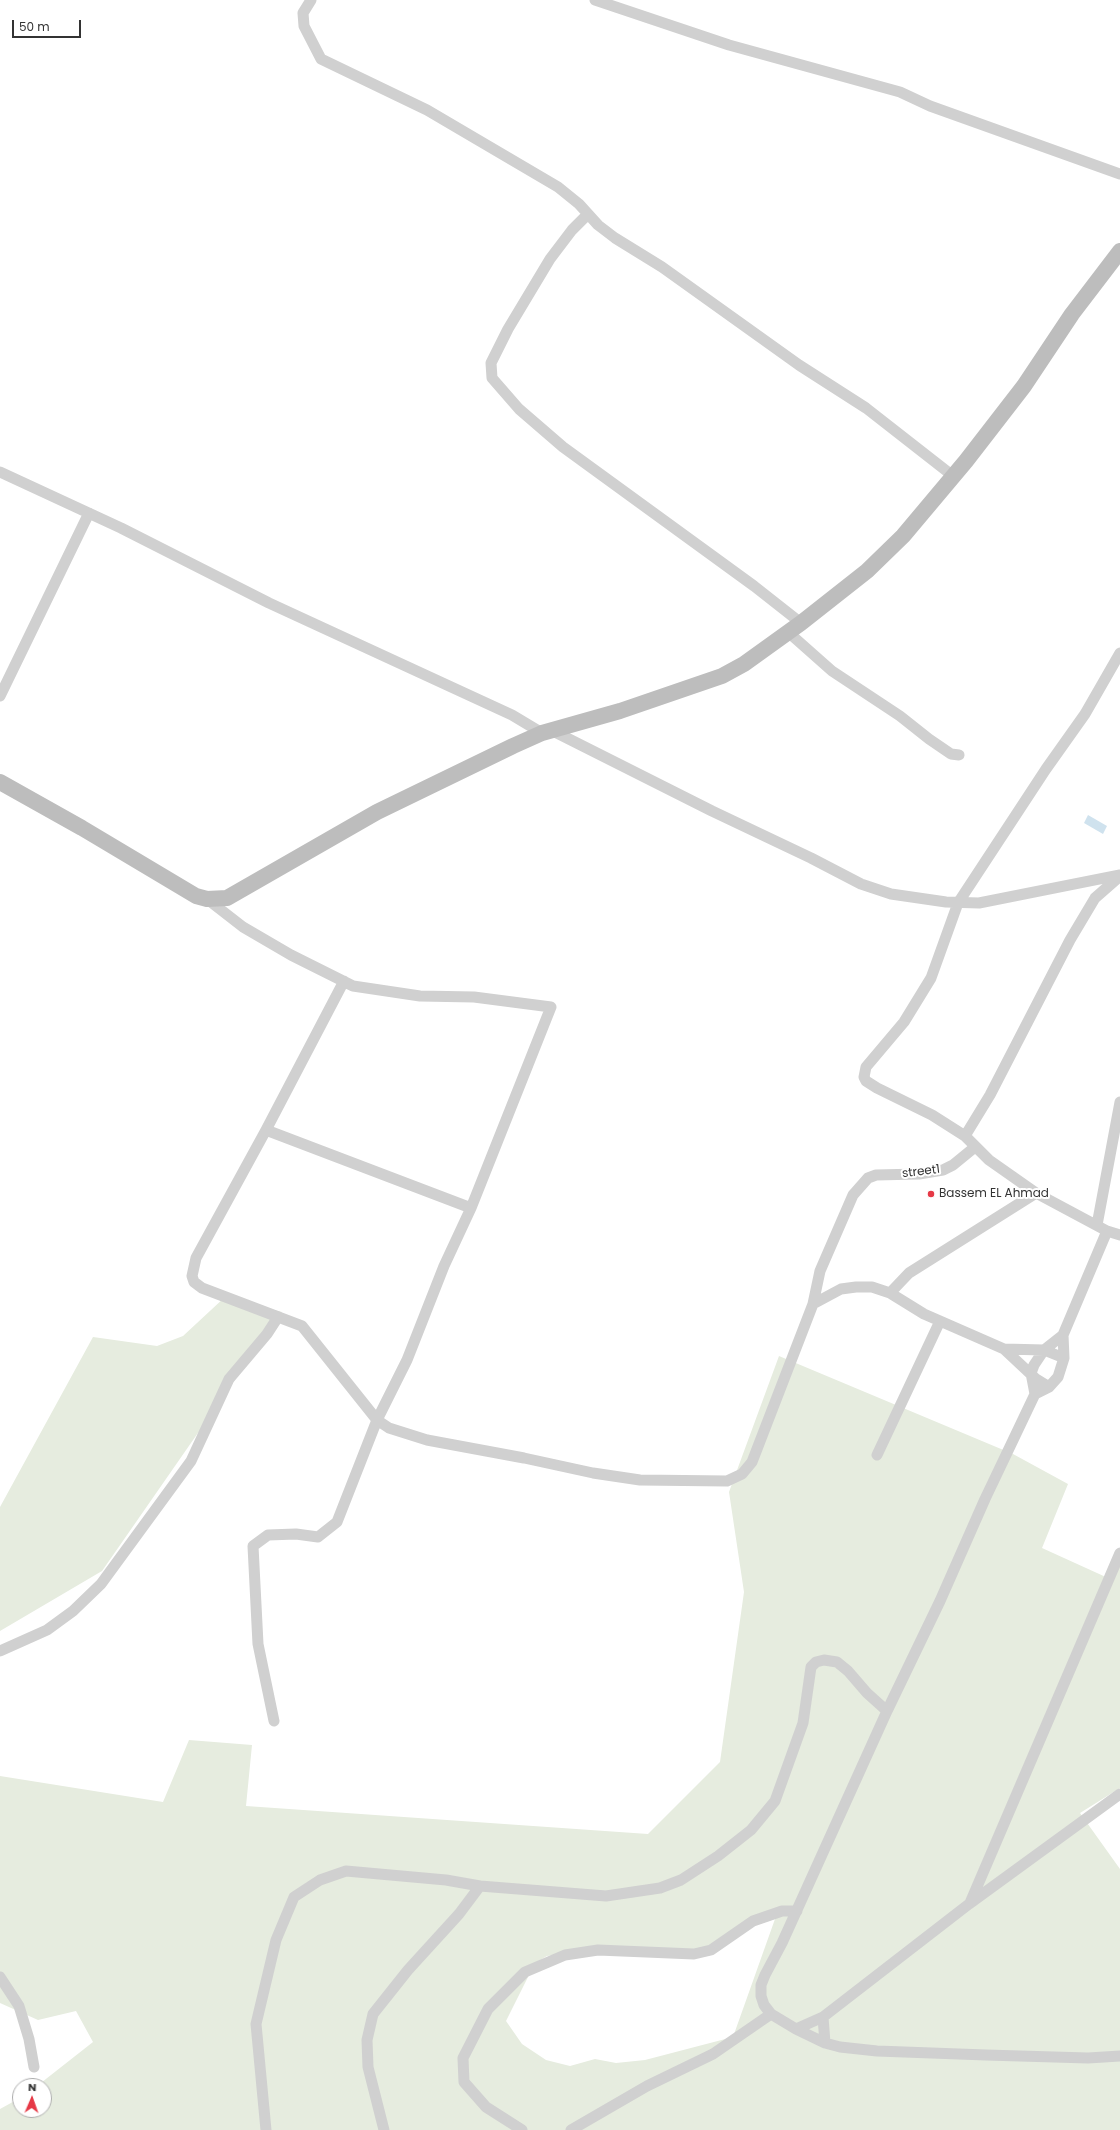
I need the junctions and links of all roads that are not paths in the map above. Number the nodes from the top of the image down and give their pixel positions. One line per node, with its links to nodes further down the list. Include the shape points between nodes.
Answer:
1 (311, 0): 4 (street, via 303,13 304,26 321,59 427,110 558,187)
2 (595, 0): 3 (street, via 729,45 900,92 930,106)
3 (1120, 174)
4 (588, 214): 7 (street, via 615,238 662,267 799,365 866,408); 9 (street, via 550,259 508,329 491,363 492,378 519,410 563,447 754,586)
5 (1120, 251): 7 (street, via 1072,314 1024,386)
6 (0, 472): 8 (street)
7 (953, 476): 9 (street, via 884,555)
8 (89, 513): 11 (street); 12 (street, via 269,602)
9 (794, 628): 12 (street, via 744,664 722,676 635,707); 13 (street, via 832,671 951,754)
10 (1120, 653): 17 (street, via 1086,714)
11 (0, 696)
12 (548, 732): 16 (street, via 383,809 227,898); 17 (street, via 861,884 891,894)
13 (958, 755)
14 (0, 782): 16 (street, via 196,896)
15 (1120, 875): 17 (street, via 978,903); 21 (street, via 1095,898 1070,940 990,1095)
16 (207, 899): 18 (street, via 243,927 291,955)
17 (958, 903): 21 (street, via 930,978 904,1022 866,1067 864,1077 873,1086 932,1115)
18 (344, 981): 20 (street); 24 (street, via 370,990 413,995 474,997 551,1007)
19 (1120, 1102): 25 (street)
20 (266, 1130): 24 (street); 30 (street, via 196,1258 192,1276 194,1282 202,1288)
21 (965, 1136): 22 (street)
22 (975, 1147): 23 (street); 29 (street, street1, via 943,1170 918,1174 876,1175 863,1182 850,1202 826,1254)
23 (1036, 1193): 25 (street); 28 (street, via 909,1273)
24 (471, 1208): 39 (street, via 444,1266 407,1360)
25 (1097, 1225): 26 (street)
26 (1107, 1231): 27 (street); 32 (street)
27 (1120, 1235)
28 (890, 1293): 29 (street, via 872,1288 841,1289); 31 (street)
29 (812, 1304): 39 (street, via 752,1462 742,1474 727,1481 640,1480 593,1473 427,1440 389,1428)
30 (278, 1317): 39 (street, via 302,1326 309,1333); 42 (street, via 267,1334 228,1379 191,1461 101,1584 73,1612 47,1630)
31 (940, 1321): 33 (street); 40 (street)
32 (1063, 1335): 34 (street); 35 (street)
33 (1004, 1349): 34 (street); 36 (street)
34 (1044, 1350): 35 (street); 36 (street)
35 (1064, 1358): 37 (street, via 1058,1377)
36 (1031, 1373): 37 (street, via 1041,1384); 38 (street)
37 (1049, 1387): 38 (street)
38 (1035, 1394): 43 (street)
39 (377, 1420): 44 (street, via 337,1522 318,1537 268,1534 253,1546 258,1644)
40 (877, 1456)
41 (1120, 1553): 47 (street)
42 (0, 1652)
43 (887, 1711): 46 (street, via 837,1662 816,1662 810,1671 803,1723 775,1801 751,1830 681,1880 660,1888 606,1896); 48 (street)
44 (274, 1721)
45 (1120, 1794): 47 (street)
46 (480, 1886): 56 (street, via 446,1880 346,1871 320,1880 294,1897 276,1940 256,2024); 57 (street, via 373,2014 367,2040 368,2067)
47 (969, 1904): 51 (street)
48 (797, 1911): 50 (street, via 761,1985 764,2005); 58 (street, via 782,1911 753,1921 710,1950 694,1954 598,1950 565,1955 525,1972 488,2009 463,2058 464,2082 486,2107)
49 (0, 1977): 55 (street, via 18,2006 29,2039)
50 (771, 2014): 52 (street); 59 (street, via 713,2054 647,2086)
51 (823, 2017): 52 (street); 53 (street)
52 (796, 2029): 53 (street)
53 (825, 2043): 54 (street, via 877,2050 1088,2058)
54 (1120, 2056)
55 (34, 2067)
56 (266, 2130)
57 (384, 2130)
58 (522, 2130)
59 (570, 2130)

